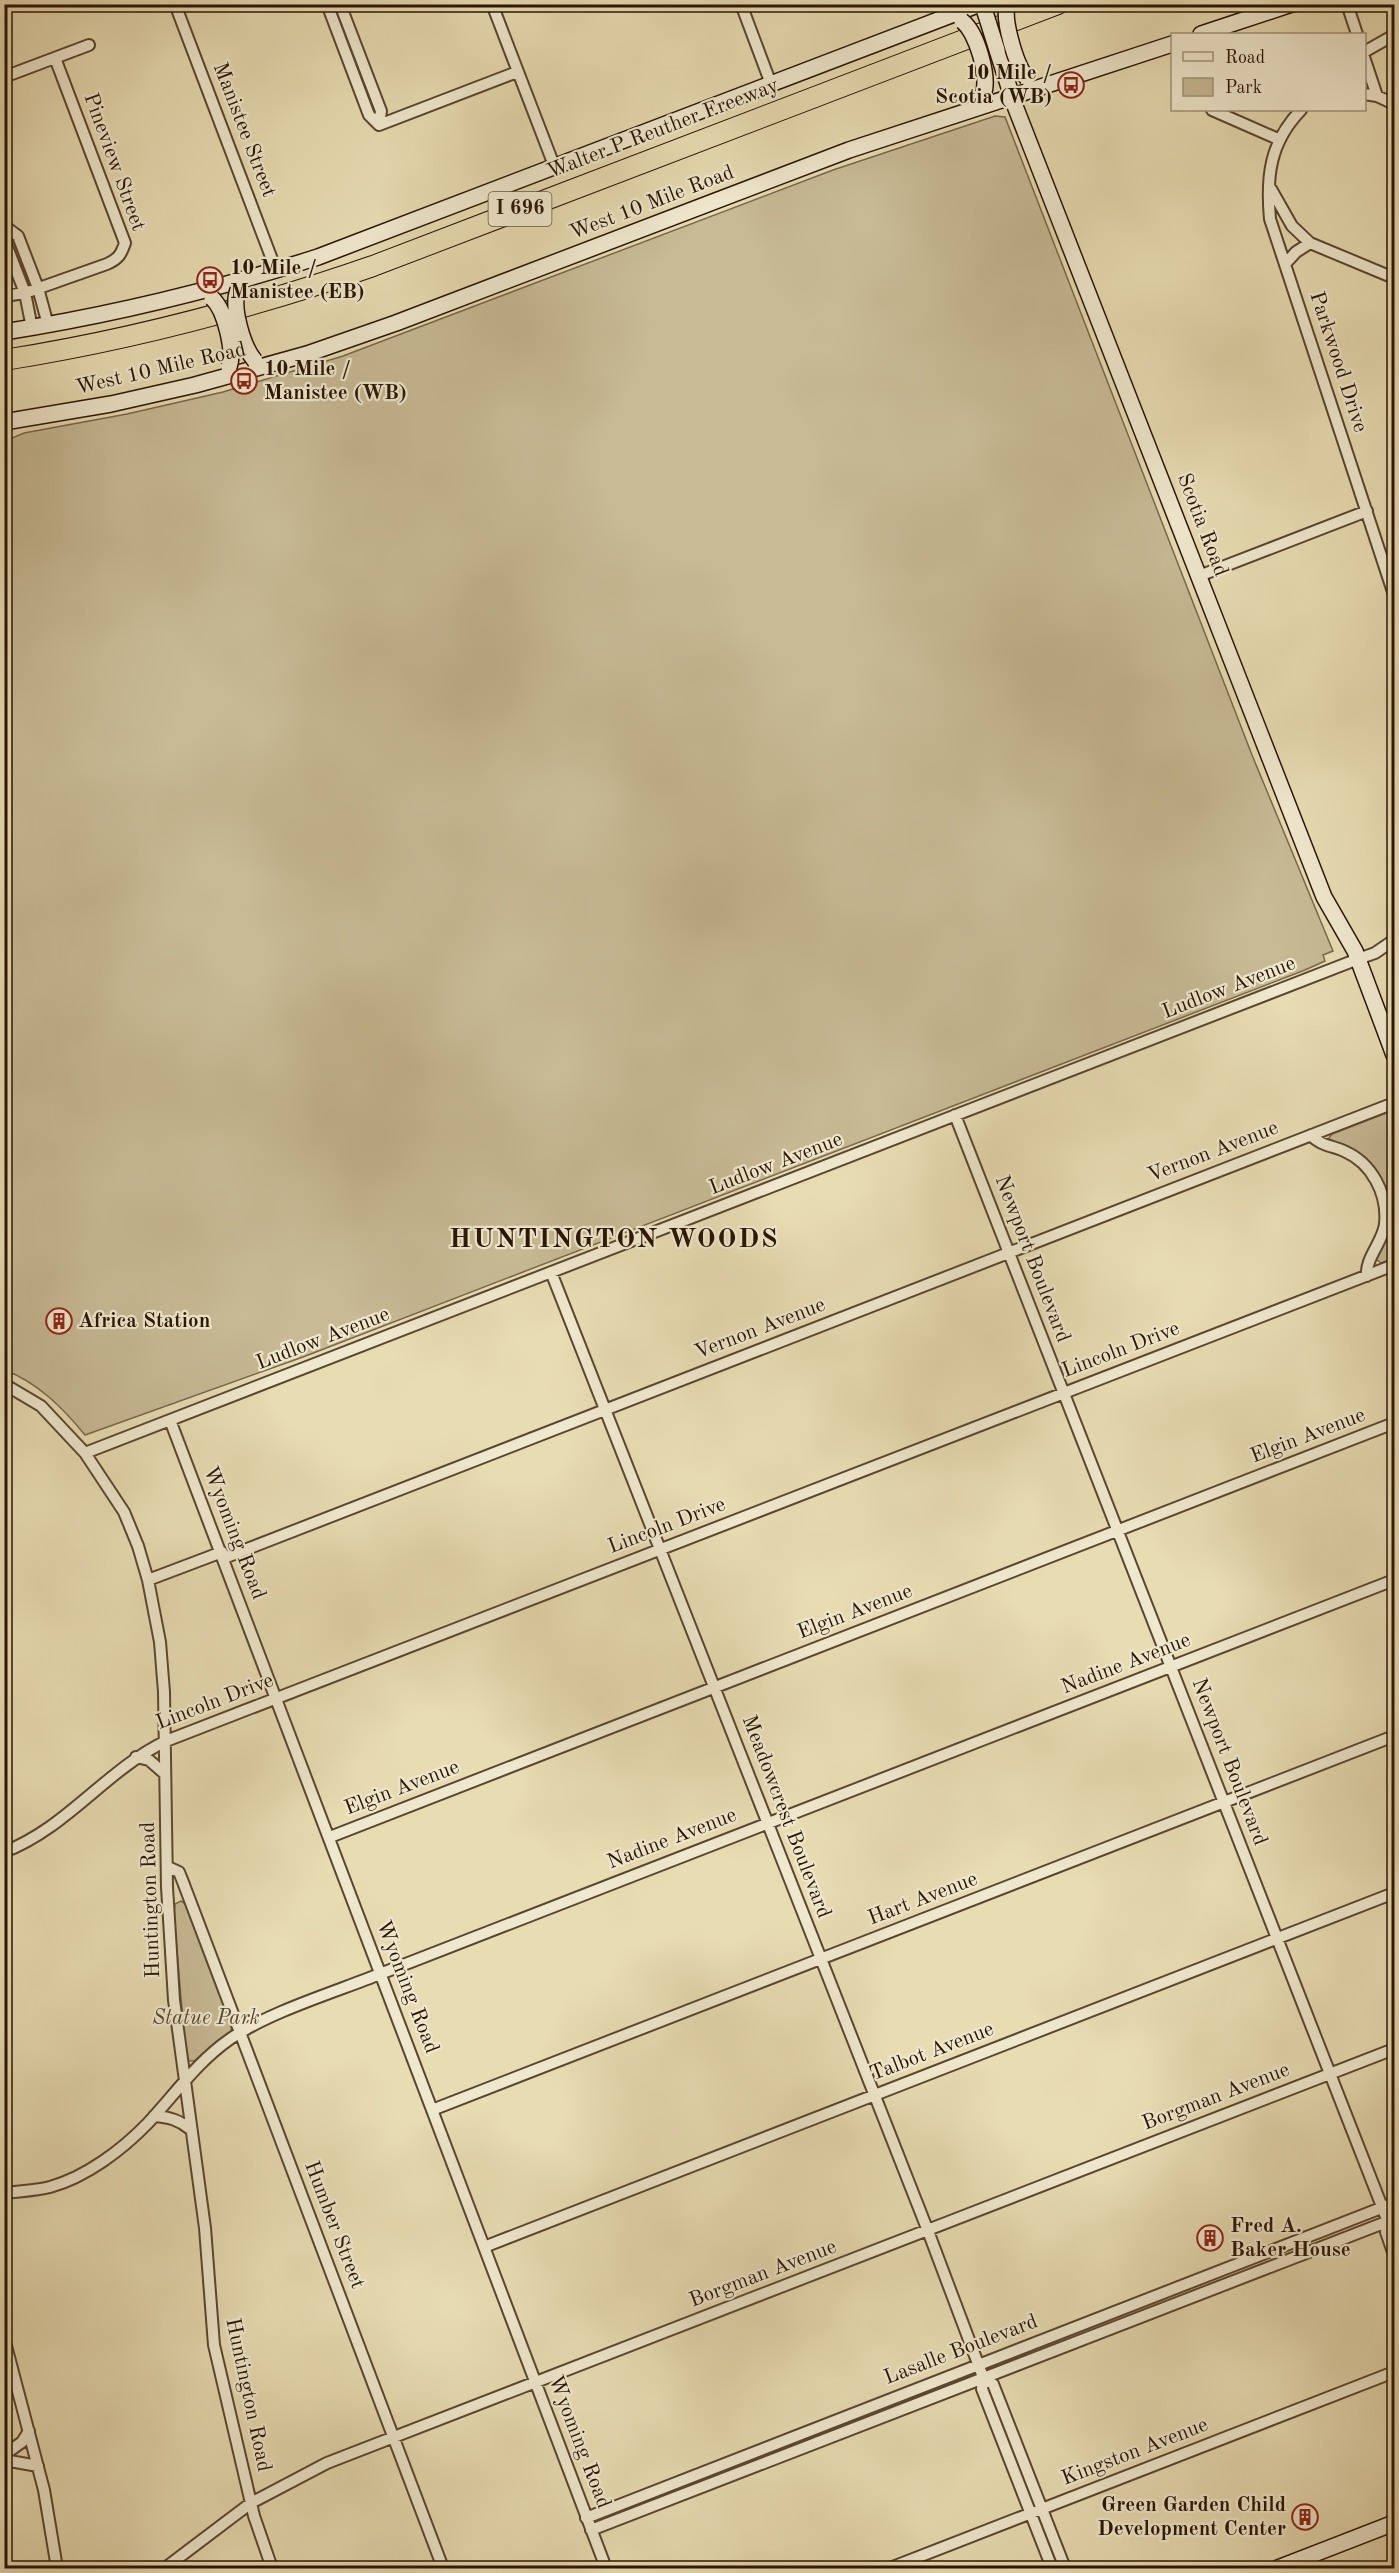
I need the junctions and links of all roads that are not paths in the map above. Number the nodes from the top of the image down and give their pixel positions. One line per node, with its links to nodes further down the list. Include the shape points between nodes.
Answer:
1 (175, 4): 39 (street, Manistee Street)
2 (327, 4): 31 (street, via 369,115)
3 (340, 4): 31 (street, via 381,111)
4 (492, 4): 20 (street)
5 (741, 4): 22 (street)
6 (1007, 4): 23 (main road, bridge, via 1005,15 1021,68 1028,78)
7 (1058, 4): 48 (highway, Walter P Reuther Freeway / I 696, via 309,288 158,331)
8 (1292, 4): 12 (main road)
9 (1347, 4): 13 (street)
10 (982, 7): 11 (main road); 24 (main road, Scotia Road, bridge)
11 (944, 18): 22 (main road); 28 (main road, bridge, via 962,21 973,34 986,78 983,95)
12 (1204, 33)
13 (1357, 33)
14 (1395, 35): 17 (street)
15 (89, 45): 18 (street)
16 (1171, 45): 23 (main road, West 10 Mile Road)
17 (1366, 51)
18 (55, 58): 21 (street); 42 (street, Pineview Street, via 125,243 116,260)
19 (1366, 60): 26 (street)
20 (518, 72): 31 (street); 33 (street)
21 (4, 77)
22 (771, 84): 33 (main road)
23 (1042, 86): 24 (main road, West 10 Mile Road)
24 (1010, 91): 28 (main road, West 10 Mile Road); 53 (main road, Scotia Road)
25 (1366, 94): 26 (street)
26 (1377, 96): 27 (street)
27 (1395, 104)
28 (974, 108): 49 (main road, West 10 Mile Road, via 849,150 377,330)
29 (1214, 111): 32 (street)
30 (1300, 111): 32 (street)
31 (379, 125)
32 (1278, 139): 34 (street, Parkwood Drive)
33 (555, 168): 39 (main road)
34 (1270, 189): 37 (street, via 1292,226); 38 (street, Parkwood Drive, via 1270,219)
35 (5, 227): 42 (street, via 18,236)
36 (4, 239): 42 (street)
37 (1310, 243): 38 (street); 40 (street)
38 (1285, 264): 52 (street, Parkwood Drive)
39 (276, 270): 41 (main road)
40 (1395, 278)
41 (244, 285): 43 (main road); 49 (main road, bridge, via 235,300 235,309 246,348)
42 (31, 290): 44 (street, Pineview Street); 45 (street); 46 (street)
43 (206, 295): 45 (main road); 50 (main road, bridge, via 221,311 232,350 229,368)
44 (4, 296)
45 (48, 325): 46 (main road)
46 (32, 327): 47 (main road)
47 (4, 332)
48 (4, 360)
49 (259, 364): 50 (main road, West 10 Mile Road)
50 (218, 380): 51 (main road, West 10 Mile Road)
51 (4, 422)
52 (1367, 511): 53 (street); 54 (street, Parkwood Drive)
53 (1199, 576): 56 (main road, Scotia Road, via 1324,897)
54 (1395, 595)
55 (1395, 940): 56 (street, Ludlow Avenue)
56 (1358, 959): 57 (main road, Scotia Road); 59 (street, Ludlow Avenue)
57 (1395, 1055)
58 (1395, 1103): 60 (street, Vernon Avenue)
59 (955, 1115): 61 (street, Newport Boulevard); 63 (street, Ludlow Avenue)
60 (1311, 1135): 61 (street, Vernon Avenue); 64 (street, Vernon Avenue, via 1316,1141 1358,1158 1381,1190 1386,1211 1384,1228 1368,1263)
61 (1008, 1253): 66 (street, Newport Boulevard); 67 (street, Vernon Avenue)
62 (1395, 1265): 64 (street, Lincoln Drive)
63 (551, 1272): 67 (street, Meadowcrest Boulevard); 68 (street, Ludlow Avenue)
64 (1367, 1276): 66 (street, Lincoln Drive)
65 (4, 1384): 70 (street, Huntington Road, via 41,1406)
66 (1064, 1393): 71 (street, Newport Boulevard); 72 (street, Lincoln Drive)
67 (606, 1410): 72 (street, Meadowcrest Boulevard); 73 (street, Vernon Avenue)
68 (170, 1420): 70 (street, Ludlow Avenue); 73 (street, Wyoming Road)
69 (1395, 1423): 71 (street, Elgin Avenue)
70 (85, 1453): 74 (street, Huntington Road, via 124,1512)
71 (1118, 1531): 76 (street, Newport Boulevard); 77 (street, Elgin Avenue)
72 (660, 1549): 77 (street, Meadowcrest Boulevard); 78 (street, Lincoln Drive)
73 (223, 1555): 74 (street, Vernon Avenue); 78 (street, Wyoming Road)
74 (148, 1580): 80 (street, Huntington Road, via 160,1642)
75 (1395, 1580): 76 (street, Nadine Avenue)
76 (1171, 1667): 83 (street, Newport Boulevard); 84 (street, Nadine Avenue)
77 (715, 1688): 84 (street, Meadowcrest Boulevard); 85 (street, Elgin Avenue)
78 (276, 1699): 80 (street, Lincoln Drive); 85 (street, Wyoming Road)
79 (1395, 1736): 83 (street, Hart Avenue)
80 (166, 1741): 81 (street, Lincoln Drive); 82 (street, Huntington Road)
81 (136, 1757): 82 (street, via 148,1760); 86 (street, Lincoln Drive, via 37,1837)
82 (165, 1774): 87 (street, Huntington Road)
83 (1224, 1803): 91 (street, Newport Boulevard); 92 (street, Hart Avenue)
84 (767, 1823): 92 (street, Meadowcrest Boulevard); 93 (street, Nadine Avenue)
85 (330, 1837): 93 (street, Wyoming Road)
86 (4, 1852)
87 (168, 1867): 89 (street, Humber Street, via 178,1872); 90 (street, Huntington Road)
88 (1395, 1893): 91 (street, Talbot Avenue)
89 (189, 1896): 90 (street); 94 (street, Humber Street)
90 (168, 1898): 97 (street, Huntington Road, via 174,2000)
91 (1277, 1938): 96 (street, Newport Boulevard); 98 (street, Talbot Avenue)
92 (821, 1959): 98 (street, Meadowcrest Boulevard); 99 (street, Hart Avenue)
93 (380, 1974): 94 (street, Nadine Avenue); 99 (street, Wyoming Road)
94 (240, 2033): 97 (street, Nadine Avenue, via 207,2057); 117 (street, Humber Street)
95 (1395, 2049): 96 (street, Borgman Avenue)
96 (1331, 2074): 104 (street, Newport Boulevard); 106 (street, Borgman Avenue)
97 (185, 2081): 100 (street, Nadine Avenue); 101 (street, Huntington Road)
98 (874, 2095): 106 (street, Meadowcrest Boulevard); 107 (street, Talbot Avenue)
99 (432, 2110): 107 (street, Wyoming Road)
100 (154, 2116): 101 (street, via 178,2120); 102 (street, Nadine Avenue, via 127,2143 65,2182)
101 (190, 2130): 123 (street, Huntington Road, via 205,2228 214,2345)
102 (4, 2193)
103 (1395, 2203): 104 (street, Lasalle Boulevard)
104 (1383, 2208): 105 (street, Newport Boulevard); 109 (street, Lasalle Boulevard)
105 (1392, 2222): 108 (street, Newport Boulevard, via 1386,2232); 110 (street, Lasalle Boulevard)
106 (928, 2231): 112 (street, Meadowcrest Boulevard); 115 (street, Borgman Avenue)
107 (484, 2247): 115 (street, Wyoming Road)
108 (1395, 2255)
109 (1163, 2293): 110 (street); 112 (street, Lasalle Boulevard)
110 (1168, 2306): 114 (street, Lasalle Boulevard)
111 (4, 2338): 116 (street)
112 (979, 2364): 114 (street, Meadowcrest Boulevard); 118 (street, Lasalle Boulevard)
113 (1395, 2373): 124 (street, Kingston Avenue)
114 (983, 2377): 120 (street, Lasalle Boulevard); 124 (street, Meadowcrest Boulevard, via 993,2384); 125 (street, Meadowcrest Boulevard, via 982,2389)
115 (536, 2383): 117 (street, Borgman Avenue); 126 (street, Wyoming Road)
116 (29, 2431): 119 (street, via 22,2442); 122 (street)
117 (394, 2437): 123 (street, Borgman Avenue, via 319,2467); 132 (street, Humber Street)
118 (773, 2445): 120 (street); 126 (street, Lasalle Boulevard)
119 (4, 2455)
120 (778, 2457): 128 (street, Lasalle Boulevard)
121 (4, 2460): 122 (street)
122 (38, 2466): 129 (street)
123 (251, 2503): 130 (street, Borgman Avenue); 131 (street, Huntington Road)
124 (1042, 2509): 125 (street, Kingston Avenue); 136 (street, Meadowcrest Boulevard)
125 (1031, 2513): 134 (street, Kingston Avenue); 135 (street, Meadowcrest Boulevard)
126 (586, 2518): 128 (street, Wyoming Road)
127 (1395, 2523): 137 (main road)
128 (591, 2530): 133 (street, Wyoming Road)
129 (57, 2568)
130 (165, 2568)
131 (272, 2568)
132 (443, 2568)
133 (606, 2568)
134 (890, 2568)
135 (1052, 2568)
136 (1065, 2568)
137 (1278, 2568)

